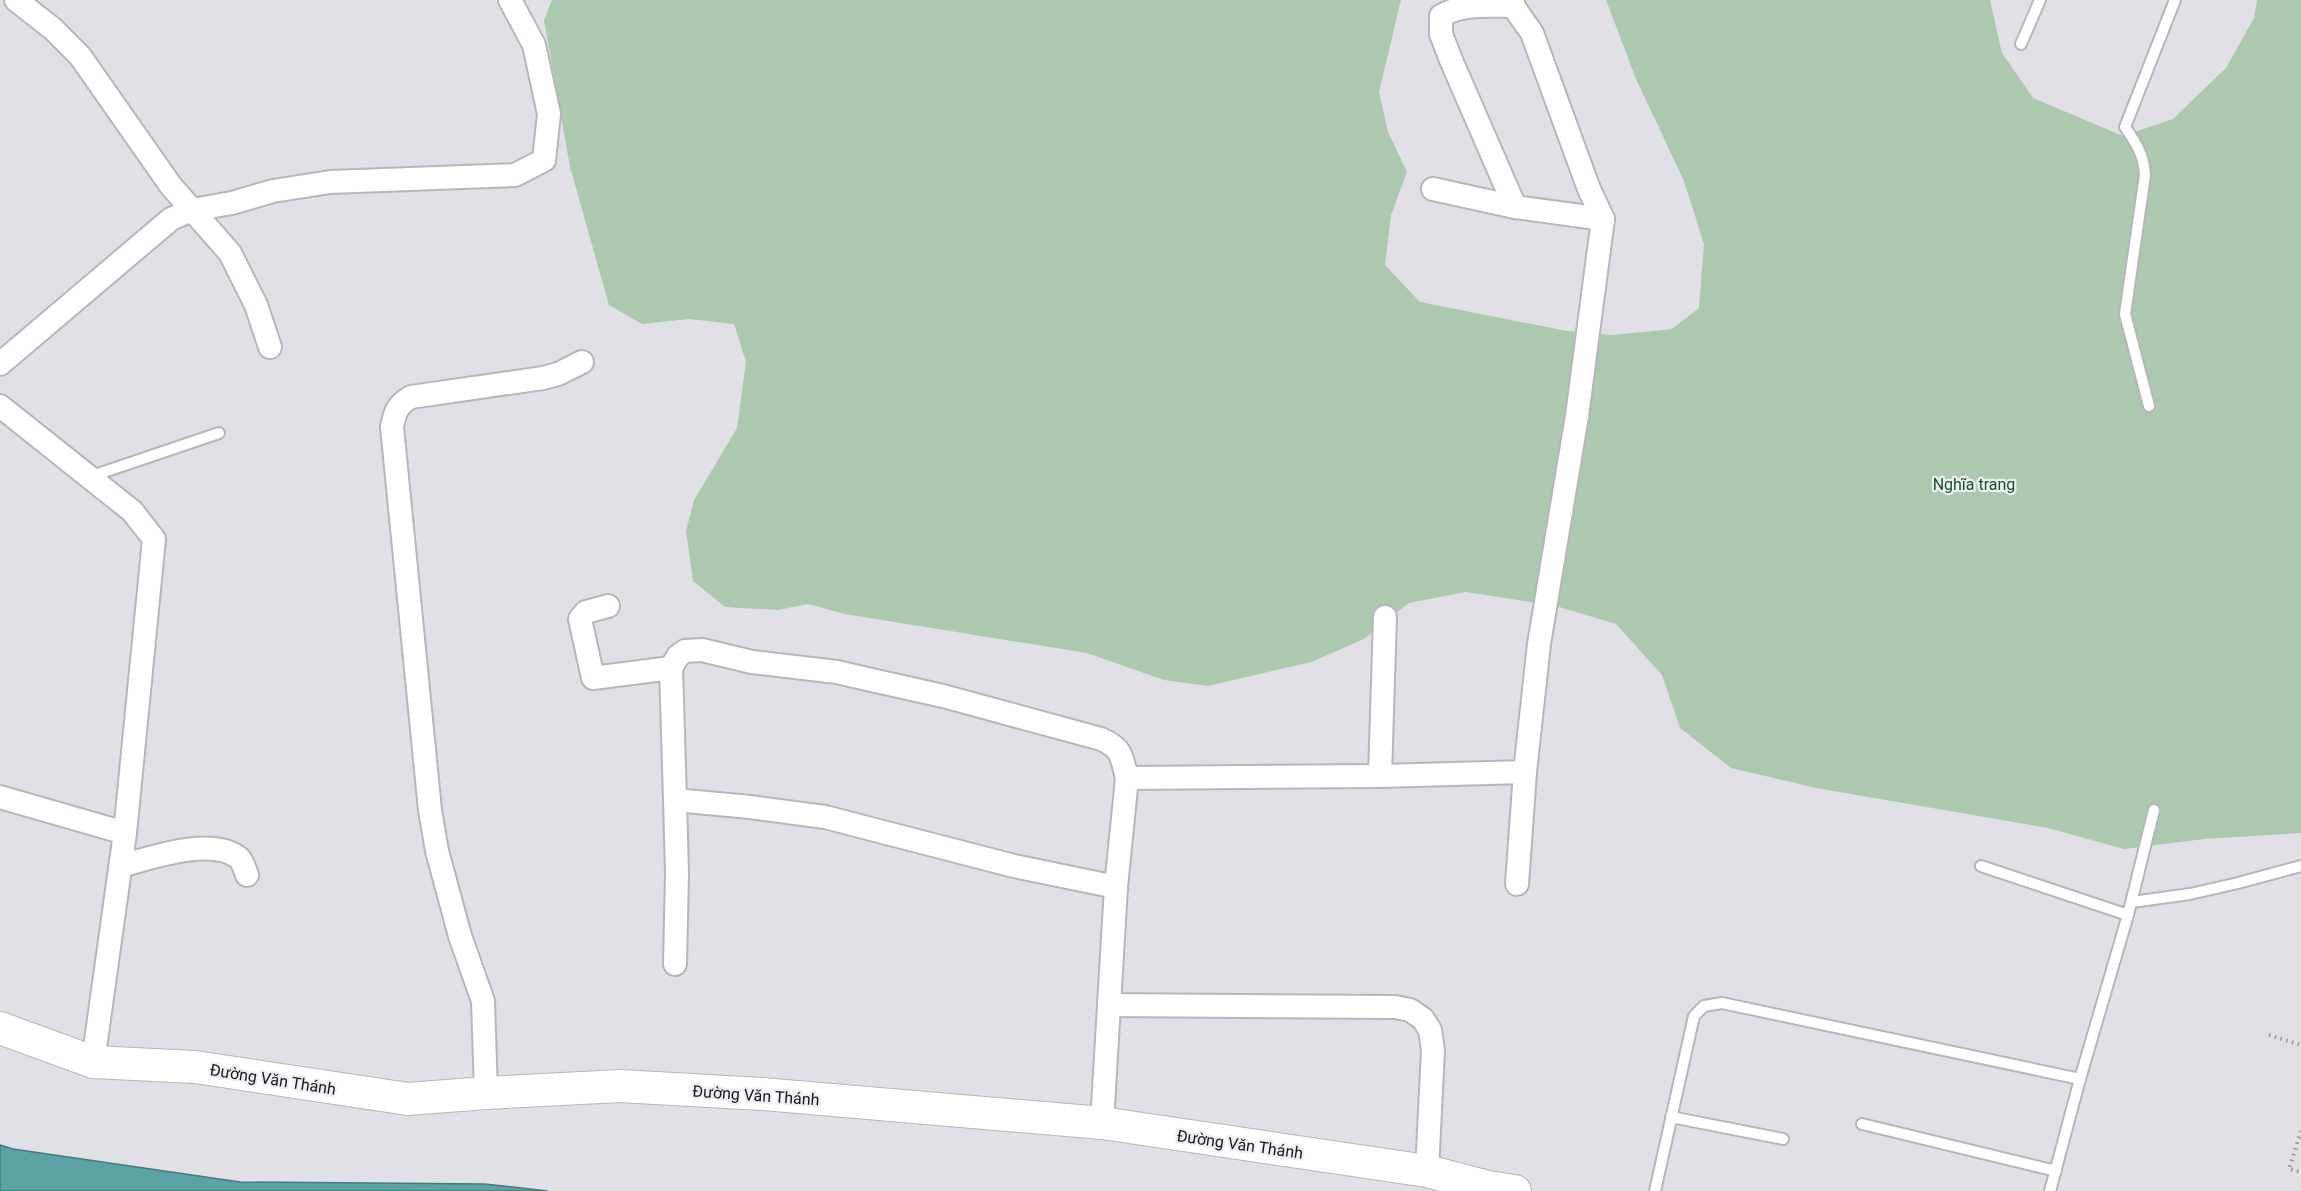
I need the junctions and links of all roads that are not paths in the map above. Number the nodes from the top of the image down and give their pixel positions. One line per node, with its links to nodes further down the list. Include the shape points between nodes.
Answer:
1 (16, 0): 9 (street, via 80,56)
2 (510, 0): 9 (street, via 534,45 549,114 544,160 515,175 330,182)
3 (2040, 0): 6 (lane)
4 (2175, 0): 15 (lane, via 2125,128 2137,144 2145,167 2125,314)
5 (1513, 3): 8 (street, via 1451,10 1440,21 1451,60); 10 (street, via 1532,33)
6 (2020, 44)
7 (1433, 189): 8 (street)
8 (1515, 207): 10 (street)
9 (192, 210): 11 (street, via 235,263 256,305); 13 (street, via 171,219)
10 (1603, 219): 21 (street, via 1539,644)
11 (270, 347)
12 (582, 362): 41 (street, via 543,378 411,397 394,412 392,428 430,810 460,936 483,1001)
13 (0, 364)
14 (0, 406): 17 (street)
15 (2149, 406)
16 (219, 433): 17 (lane)
17 (89, 477): 27 (street, via 132,511 154,539)
18 (608, 606): 20 (street, via 586,612 580,620 593,678)
19 (1385, 617): 22 (street)
20 (671, 669): 23 (street, via 685,651 702,650 752,662 837,672 943,696 1115,745); 25 (street)
21 (1525, 772): 22 (street); 32 (street)
22 (1380, 776): 23 (street)
23 (1127, 778): 33 (street)
24 (0, 796): 27 (street)
25 (675, 800): 33 (street, via 825,817 1014,866); 36 (street)
26 (2154, 810): 34 (lane)
27 (125, 833): 28 (street)
28 (120, 866): 31 (street, via 174,852 222,850 240,859); 39 (street)
29 (1982, 866): 35 (lane)
30 (2301, 866): 34 (lane, via 2238,884)
31 (247, 875)
32 (1517, 884)
33 (1116, 887): 37 (street)
34 (2132, 902): 35 (lane)
35 (2128, 915): 40 (lane)
36 (675, 964)
37 (1109, 1005): 43 (street); 46 (street, via 1410,1010 1423,1018 1430,1030)
38 (0, 1028): 39 (main road, Đường Văn Thánh)
39 (93, 1062): 41 (main road, Đường Văn Thánh, via 195,1067 408,1099)
40 (2080, 1079): 42 (lane, via 1722,1003 1704,1006 1694,1016); 47 (lane)
41 (486, 1093): 43 (main road, Đường Văn Thánh, via 620,1086)
42 (1671, 1117): 45 (lane); 49 (lane)
43 (1102, 1123): 46 (main road, Đường Văn Thánh)
44 (1863, 1124): 47 (lane)
45 (1783, 1139)
46 (1427, 1171): 48 (main road, Đường Văn Thánh)
47 (2056, 1171): 50 (lane)
48 (1515, 1191)
49 (1655, 1191)
50 (2050, 1191)

